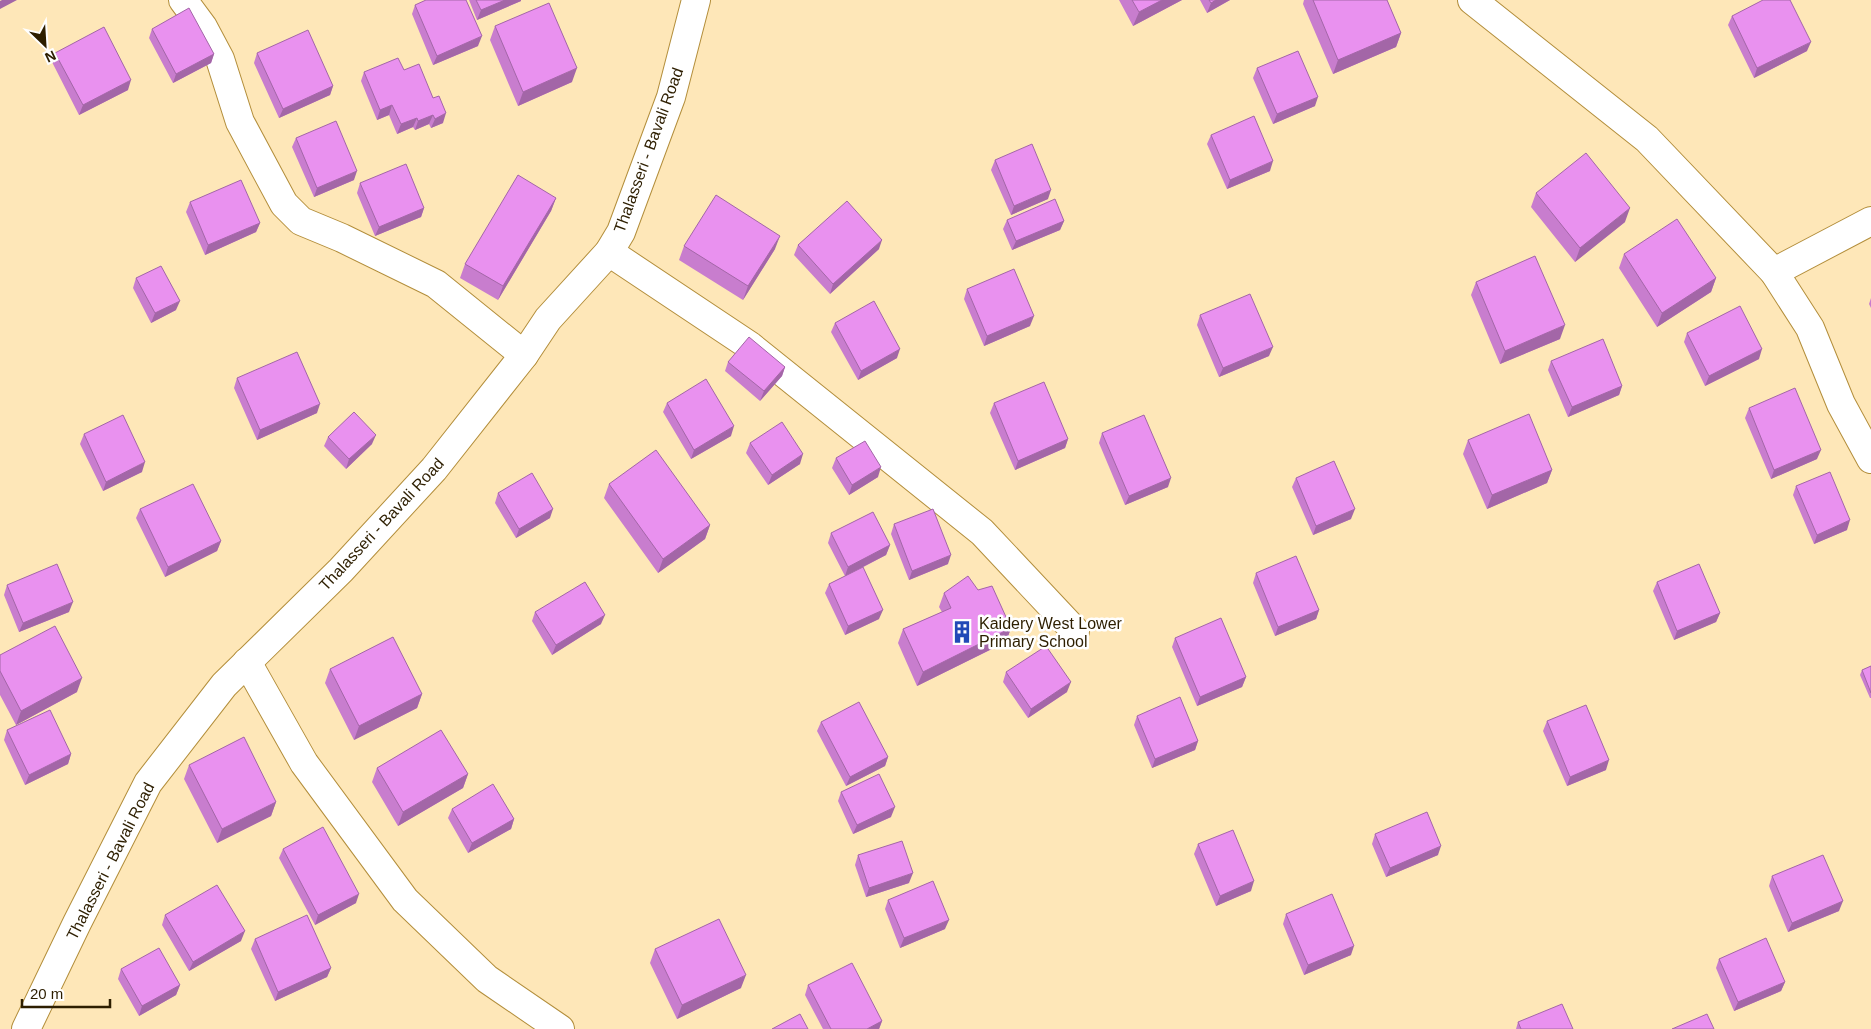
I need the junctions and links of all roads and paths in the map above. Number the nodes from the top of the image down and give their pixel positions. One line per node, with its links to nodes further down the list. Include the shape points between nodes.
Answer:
1 (183, 0): 7 (street, via 203,27 220,59 240,122 284,204 301,221 436,284)
2 (696, 0): 5 (street, Thalasseri - Bavali Road, via 671,97 621,232)
3 (1472, 0): 6 (street, via 1648,139)
4 (1871, 221): 6 (street)
5 (609, 252): 7 (street, Thalasseri - Bavali Road, via 548,319); 9 (street, via 750,346 982,532)
6 (1774, 272): 8 (street, via 1810,328 1841,404)
7 (524, 355): 10 (street, Thalasseri - Bavali Road, via 434,469 341,570)
8 (1871, 459)
9 (1075, 632)
10 (247, 662): 11 (street, Thalasseri - Bavali Road, via 224,685 148,783); 12 (street, via 304,763 406,900 487,979)
11 (26, 1029)
12 (560, 1029)

